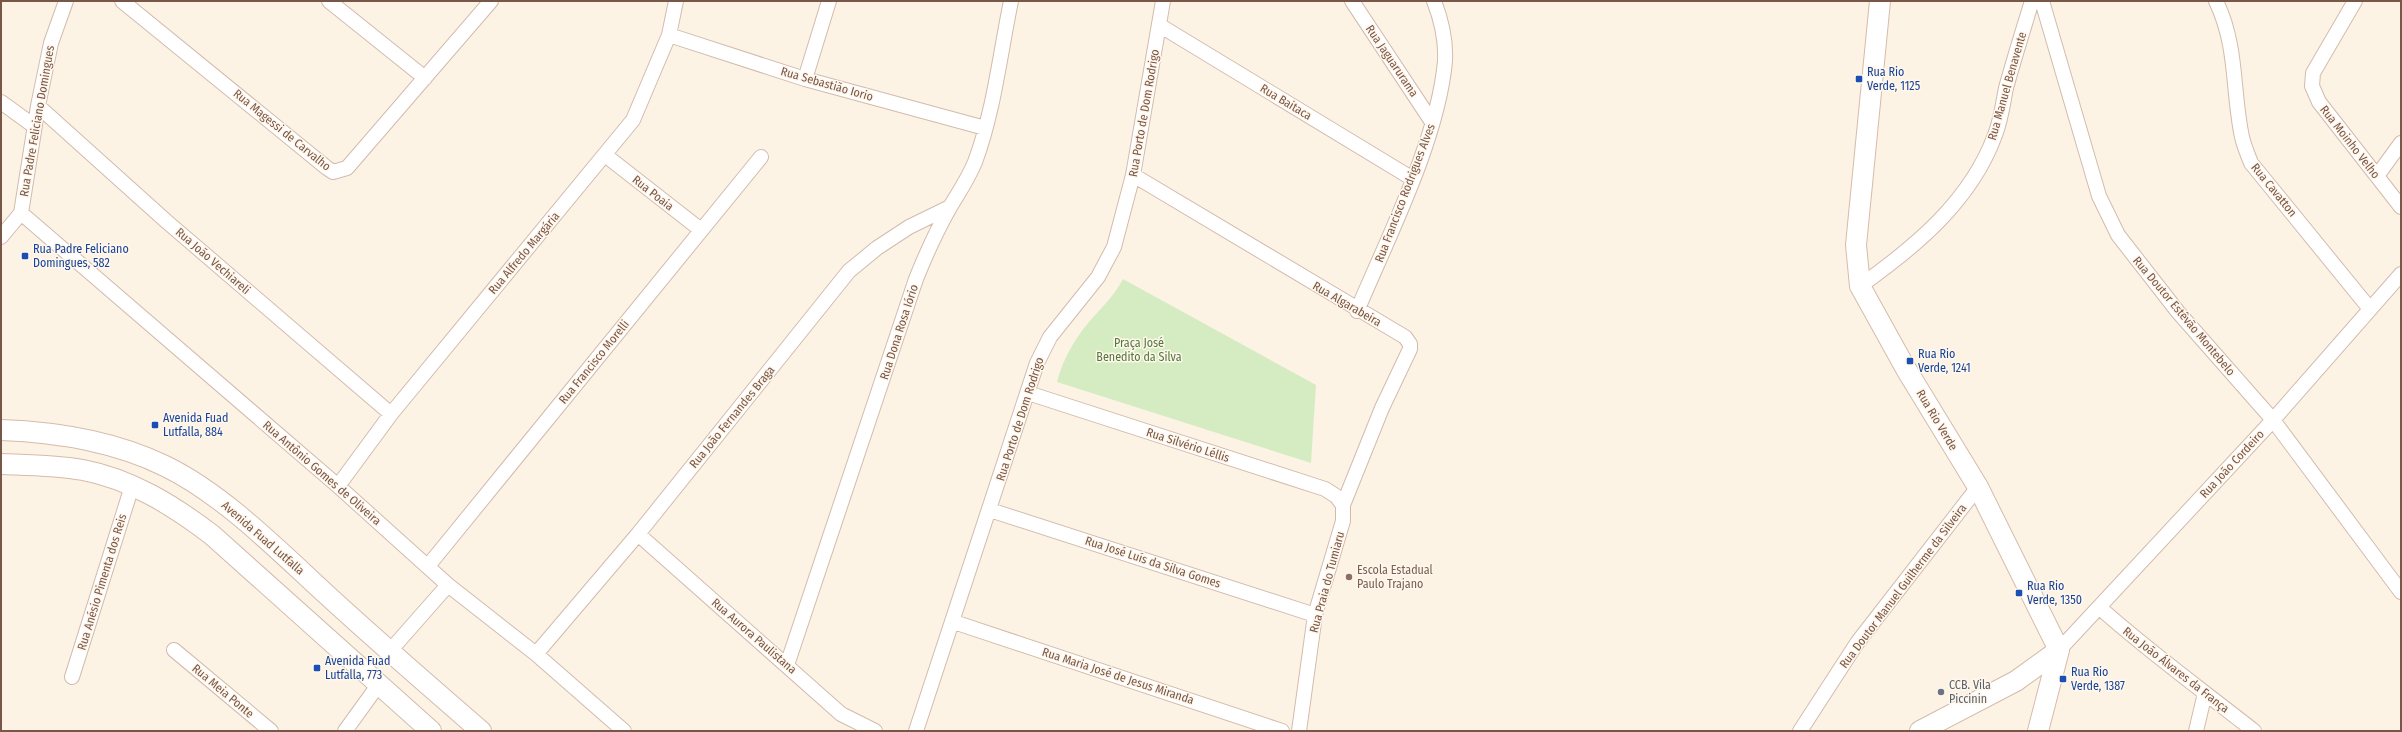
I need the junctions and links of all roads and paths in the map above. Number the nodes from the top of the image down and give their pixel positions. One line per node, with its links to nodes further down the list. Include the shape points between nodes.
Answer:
1 (122, 1): 18 (street, Rua Magessi de Carvalho, via 334,172 347,168)
2 (329, 1): 18 (street)
3 (491, 1): 18 (street, Rua Magessi de Carvalho)
4 (676, 1): 17 (street, Rua Alfredo Margária)
5 (829, 1): 19 (street)
6 (1010, 1): 24 (street, Rua Dona Rosa Iório)
7 (1163, 1): 16 (street, Rua Porto de Dom Rodrigo)
8 (1352, 1): 22 (street, Rua Jaguarurama)
9 (1434, 1): 22 (street, Rua Francisco Rodrigues Alves, via 1443,33 1445,60)
10 (1880, 1): 37 (main road, Rua Rio Verde, via 1856,245)
11 (2032, 1): 37 (street, Rua Manuel Benavente, via 1996,135 1976,175 1933,229)
12 (2042, 1): 42 (street, Rua Doutor Estêvão Montebelo, via 2100,196 2118,235 2178,312)
13 (2216, 1): 38 (street, Rua Cavatton, via 2223,15 2232,50 2242,138 2251,163)
14 (2355, 1): 29 (street, Rua Moinho Velho, via 2313,73 2312,86 2319,102)
15 (64, 2): 21 (street, Rua Padre Feliciano Domingues, via 51,43)
16 (1159, 25): 28 (street, Rua Porto de Dom Rodrigo); 30 (street, Rua Baitaca)
17 (670, 35): 19 (street, Rua Sebastião Iorio); 26 (street, Rua Alfredo Margária, via 633,120)
18 (425, 78)
19 (805, 79): 24 (street, Rua Sebastião Iorio)
20 (1, 102): 23 (street)
21 (38, 106): 23 (street, Rua Padre Feliciano Domingues); 41 (street, Rua João Vechiareli, via 166,221)
22 (1432, 122): 30 (street, Rua Francisco Rodrigues Alves)
23 (34, 126): 33 (street, Rua Padre Feliciano Domingues)
24 (985, 128): 31 (street, Rua Dona Rosa Iório, via 966,184)
25 (2401, 143): 29 (street)
26 (605, 155): 34 (street, Rua Poaia); 41 (street, Rua Alfredo Margária)
27 (761, 157): 34 (street, Rua Francisco Morelli)
28 (1133, 175): 39 (street, Rua Algarabeira); 40 (street, Rua Porto de Dom Rodrigo, via 1114,247 1098,277 1050,337 1037,363)
29 (2377, 176): 32 (street, Rua Moinho Velho)
30 (1413, 179): 39 (street, Rua Francisco Rodrigues Alves)
31 (950, 207): 50 (street, Rua João Fernandes Braga, via 909,227 849,271); 61 (street, Rua Dona Rosa Iório, via 916,279)
32 (2401, 207)
33 (21, 213): 35 (street, Rua Padre Feliciano Domingues); 46 (street, Rua Antônio Gomes de Oliveira)
34 (701, 230): 51 (street, Rua Francisco Morelli)
35 (1, 237)
36 (2401, 274): 38 (street, Rua João Cordeiro)
37 (1860, 286): 47 (main road, Rua Rio Verde, via 1906,369)
38 (2370, 310): 42 (street, Rua João Cordeiro)
39 (1357, 311): 48 (street, Rua Algarabeira, via 1405,338 1410,344 1410,349)
40 (1028, 393): 48 (street, Rua Silvério Léllis, via 1325,489 1336,496); 49 (street, Rua Porto de Dom Rodrigo)
41 (391, 414): 46 (street, Rua Alfredo Margária)
42 (2272, 420): 53 (street, Rua Doutor Estêvão Montebelo); 54 (street, Rua João Cordeiro)
43 (1, 430): 59 (main road, Avenida Fuad Lutfalla, via 90,439 128,450 165,466 202,487 280,552)
44 (1, 464): 45 (main road, via 84,470)
45 (132, 486): 62 (street, Rua Anésio Pimenta dos Reis); 63 (main road, via 179,510 212,535)
46 (338, 486): 51 (street, Rua Antônio Gomes de Oliveira)
47 (1978, 487): 58 (main road, Rua Rio Verde); 65 (street, Rua Doutor Manuel Guilherme da Silveira, via 1857,643)
48 (1343, 505): 55 (street, Rua Praia do Tumiaru, via 1343,521)
49 (990, 510): 55 (street, Rua José Luís da Silva Gomes); 56 (street, Rua Porto de Dom Rodrigo)
50 (638, 534): 60 (street, Rua João Fernandes Braga); 61 (street, Rua Aurora Paulistana)
51 (428, 566): 52 (street, Rua Antônio Gomes de Oliveira)
52 (448, 585): 59 (street); 60 (street, Rua Antônio Gomes de Oliveira)
53 (2401, 592)
54 (2099, 607): 58 (street, Rua João Cordeiro); 64 (street, Rua João Álvares da França, via 2134,639)
55 (1315, 615): 74 (street, Rua Praia do Tumiaru)
56 (954, 622): 72 (street, Rua Porto de Dom Rodrigo); 73 (street, Rua Maria José de Jesus Miranda)
57 (174, 650): 66 (street, Rua Meia Ponte)
58 (2060, 650): 75 (main road, via 2016,681); 76 (main road)
59 (389, 652): 69 (main road, Avenida Fuad Lutfalla)
60 (536, 654): 70 (street, Rua Antônio Gomes de Oliveira)
61 (788, 665): 71 (street, Rua Aurora Paulistana, via 842,714)
62 (72, 677)
63 (379, 684): 67 (street); 68 (main road)
64 (2205, 693): 77 (street); 78 (street, Rua João Álvares da França)
65 (1804, 730)
66 (271, 731)
67 (345, 731)
68 (431, 731)
69 (481, 731)
70 (624, 731)
71 (875, 731)
72 (916, 731)
73 (1282, 731)
74 (1299, 731)
75 (1920, 731)
76 (2038, 731)
77 (2196, 731)
78 (2254, 731)

